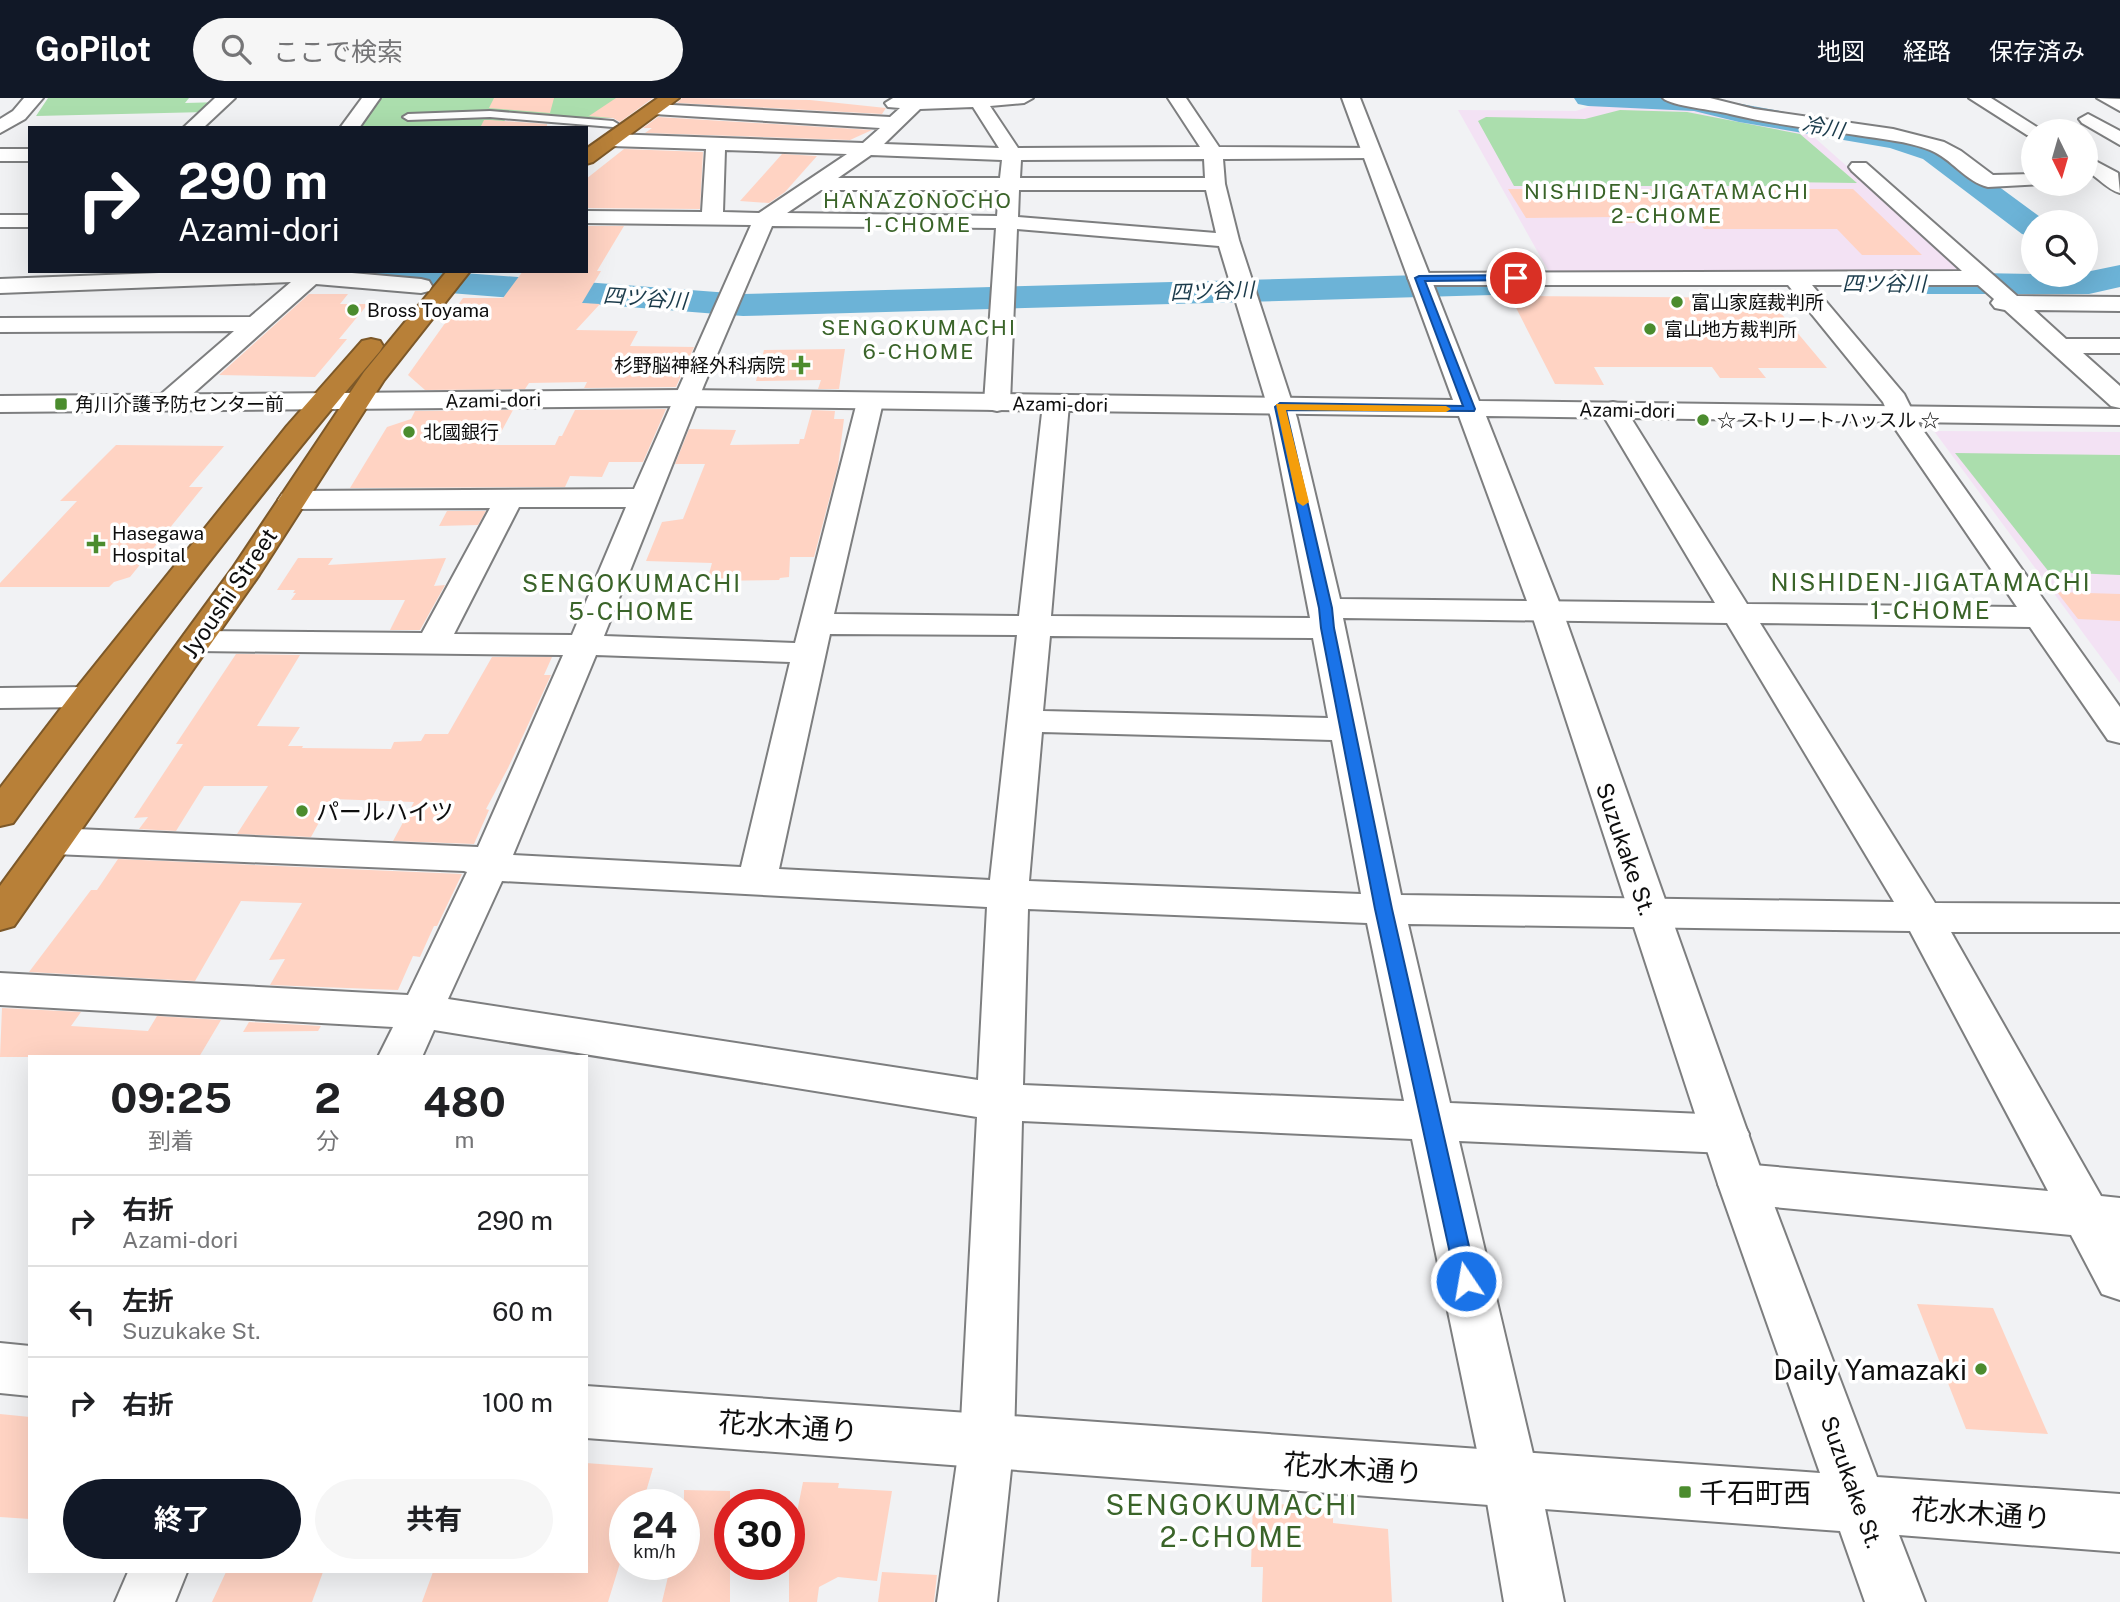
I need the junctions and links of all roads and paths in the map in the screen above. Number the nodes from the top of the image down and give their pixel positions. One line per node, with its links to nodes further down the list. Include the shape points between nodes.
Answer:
1 (226, 98): 20 (street)
2 (371, 98): 21 (street)
3 (670, 98): 13 (highway)
4 (1024, 98): 12 (street)
5 (1177, 98): 30 (street)
6 (1351, 98): 31 (street, Suzukake St.)
7 (1672, 98): 39 (street, via 1893,135 1937,146 1988,181)
8 (1978, 98): 18 (street)
9 (2106, 98): 15 (street)
10 (917, 101): 11 (street); 12 (street); 17 (street)
11 (876, 102)
12 (979, 102): 32 (street)
13 (652, 104): 17 (street); 25 (highway)
14 (13, 105): 23 (street, via 14,120)
15 (2120, 106)
16 (408, 117): 22 (lane, via 490,114)
17 (895, 123): 29 (street)
18 (2021, 123)
19 (2098, 125): 26 (street)
20 (194, 126)
21 (350, 126)
22 (571, 126)
23 (0, 127)
24 (588, 128): 25 (lane)
25 (612, 132): 27 (highway); 28 (street); 35 (highway)
26 (2120, 139)
27 (588, 141)
28 (716, 144): 29 (street); 45 (street)
29 (868, 149): 32 (street); 41 (street)
30 (1213, 152): 31 (street); 32 (street); 42 (street)
31 (1370, 152): 55 (street, Suzukake St.)
32 (1013, 154): 43 (street)
33 (0, 155): 34 (street)
34 (28, 155)
35 (588, 156)
36 (1859, 167): 56 (street)
37 (2098, 169): 40 (street)
38 (2098, 179): 40 (street)
39 (2021, 180)
40 (2117, 180)
41 (817, 184): 43 (street); 46 (street)
42 (1215, 184): 43 (street); 50 (street)
43 (1008, 186): 49 (street)
44 (588, 217): 45 (street)
45 (712, 218): 46 (street)
46 (764, 219): 49 (street); 70 (street)
47 (0, 221): 48 (street)
48 (28, 221)
49 (1006, 222): 50 (street); 76 (street)
50 (1228, 240): 79 (street)
51 (118, 273): 57 (street)
52 (390, 273): 58 (street)
53 (0, 276): 57 (street)
54 (311, 276): 57 (street); 58 (street); 66 (street)
55 (1419, 278): 59 (street); 80 (street, Suzukake St.)
56 (1984, 278): 59 (street); 63 (street)
57 (23, 279): 65 (street)
58 (436, 279): 73 (highway, Jyoushi Street); 74 (highway, Jyoushi Street)
59 (1795, 279): 60 (street)
60 (1815, 303): 61 (street); 82 (street, via 1895,400)
61 (1841, 303)
62 (1975, 303): 63 (street)
63 (2015, 303): 64 (street); 68 (street)
64 (2120, 304)
65 (0, 305)
66 (256, 324): 67 (street); 72 (street)
67 (0, 326)
68 (2062, 346): 69 (street); 71 (street)
69 (2120, 346)
70 (685, 398): 74 (street, Azami-dori); 75 (street, Azami-dori); 84 (street)
71 (2120, 400)
72 (169, 401): 73 (street, Azami-dori); 77 (street, Azami-dori)
73 (324, 401): 74 (street, Azami-dori); 97 (highway, Jyoushi Street)
74 (359, 401): 85 (highway, Jyoushi Street)
75 (870, 402): 76 (street, Azami-dori); 92 (street)
76 (997, 403): 78 (street, Azami-dori)
77 (0, 404)
78 (1056, 404): 79 (street, Azami-dori); 91 (street)
79 (1280, 407): 80 (street, Azami-dori); 90 (street)
80 (1470, 409): 81 (street, Azami-dori); 87 (street, Suzukake St.)
81 (1613, 410): 82 (street, Azami-dori); 88 (street)
82 (1901, 414): 83 (street, Azami-dori); 89 (street)
83 (2120, 417)
84 (643, 498): 86 (street); 95 (street)
85 (292, 500): 86 (street); 93 (highway, Jyoushi Street)
86 (508, 500): 94 (street)
87 (1547, 612): 88 (street); 90 (street); 107 (street, Suzukake St.)
88 (1737, 615): 89 (street); 109 (street)
89 (2037, 617): 100 (street)
90 (1326, 618): 91 (street); 99 (street)
91 (1033, 627): 92 (street); 98 (street)
92 (812, 639): 95 (street); 104 (street)
93 (197, 641): 94 (street); 102 (highway, Jyoushi Street)
94 (433, 643): 95 (street)
95 (584, 645): 103 (street)
96 (0, 698): 97 (street)
97 (87, 698): 101 (highway, Jyoushi Street)
98 (1024, 721): 99 (street); 105 (street)
99 (1348, 729): 106 (street)
100 (2120, 732)
101 (0, 814)
102 (54, 841): 103 (street, via 471,858); 108 (highway, Jyoushi Street)
103 (489, 867): 104 (street); 112 (street)
104 (757, 882): 105 (street)
105 (1008, 895): 106 (street); 114 (street)
106 (1384, 909): 107 (street); 115 (street)
107 (1650, 915): 109 (street); 116 (street, Suzukake St.)
108 (0, 916)
109 (1923, 917): 110 (street); 118 (street)
110 (2120, 918)
111 (0, 989): 112 (street)
112 (423, 1012): 113 (street); 114 (street)
113 (401, 1055)
114 (1000, 1101): 115 (street); 123 (street)
115 (1431, 1123): 116 (street); 124 (street)
116 (1726, 1135): 117 (street, Suzukake St.)
117 (1742, 1184): 118 (street); 125 (street, Suzukake St.)
118 (2104, 1217): 119 (street)
119 (2120, 1278)
120 (0, 1368): 121 (street)
121 (28, 1371)
122 (588, 1412): 123 (street, 花水木通り)
123 (987, 1441): 124 (street, 花水木通り); 129 (street)
124 (1511, 1479): 125 (street, 花水木通り); 130 (street)
125 (1861, 1504): 126 (street, 花水木通り); 131 (street, Suzukake St.)
126 (2120, 1523)
127 (158, 1573): 128 (street)
128 (145, 1602)
129 (967, 1602)
130 (1534, 1602)
131 (1895, 1602)

